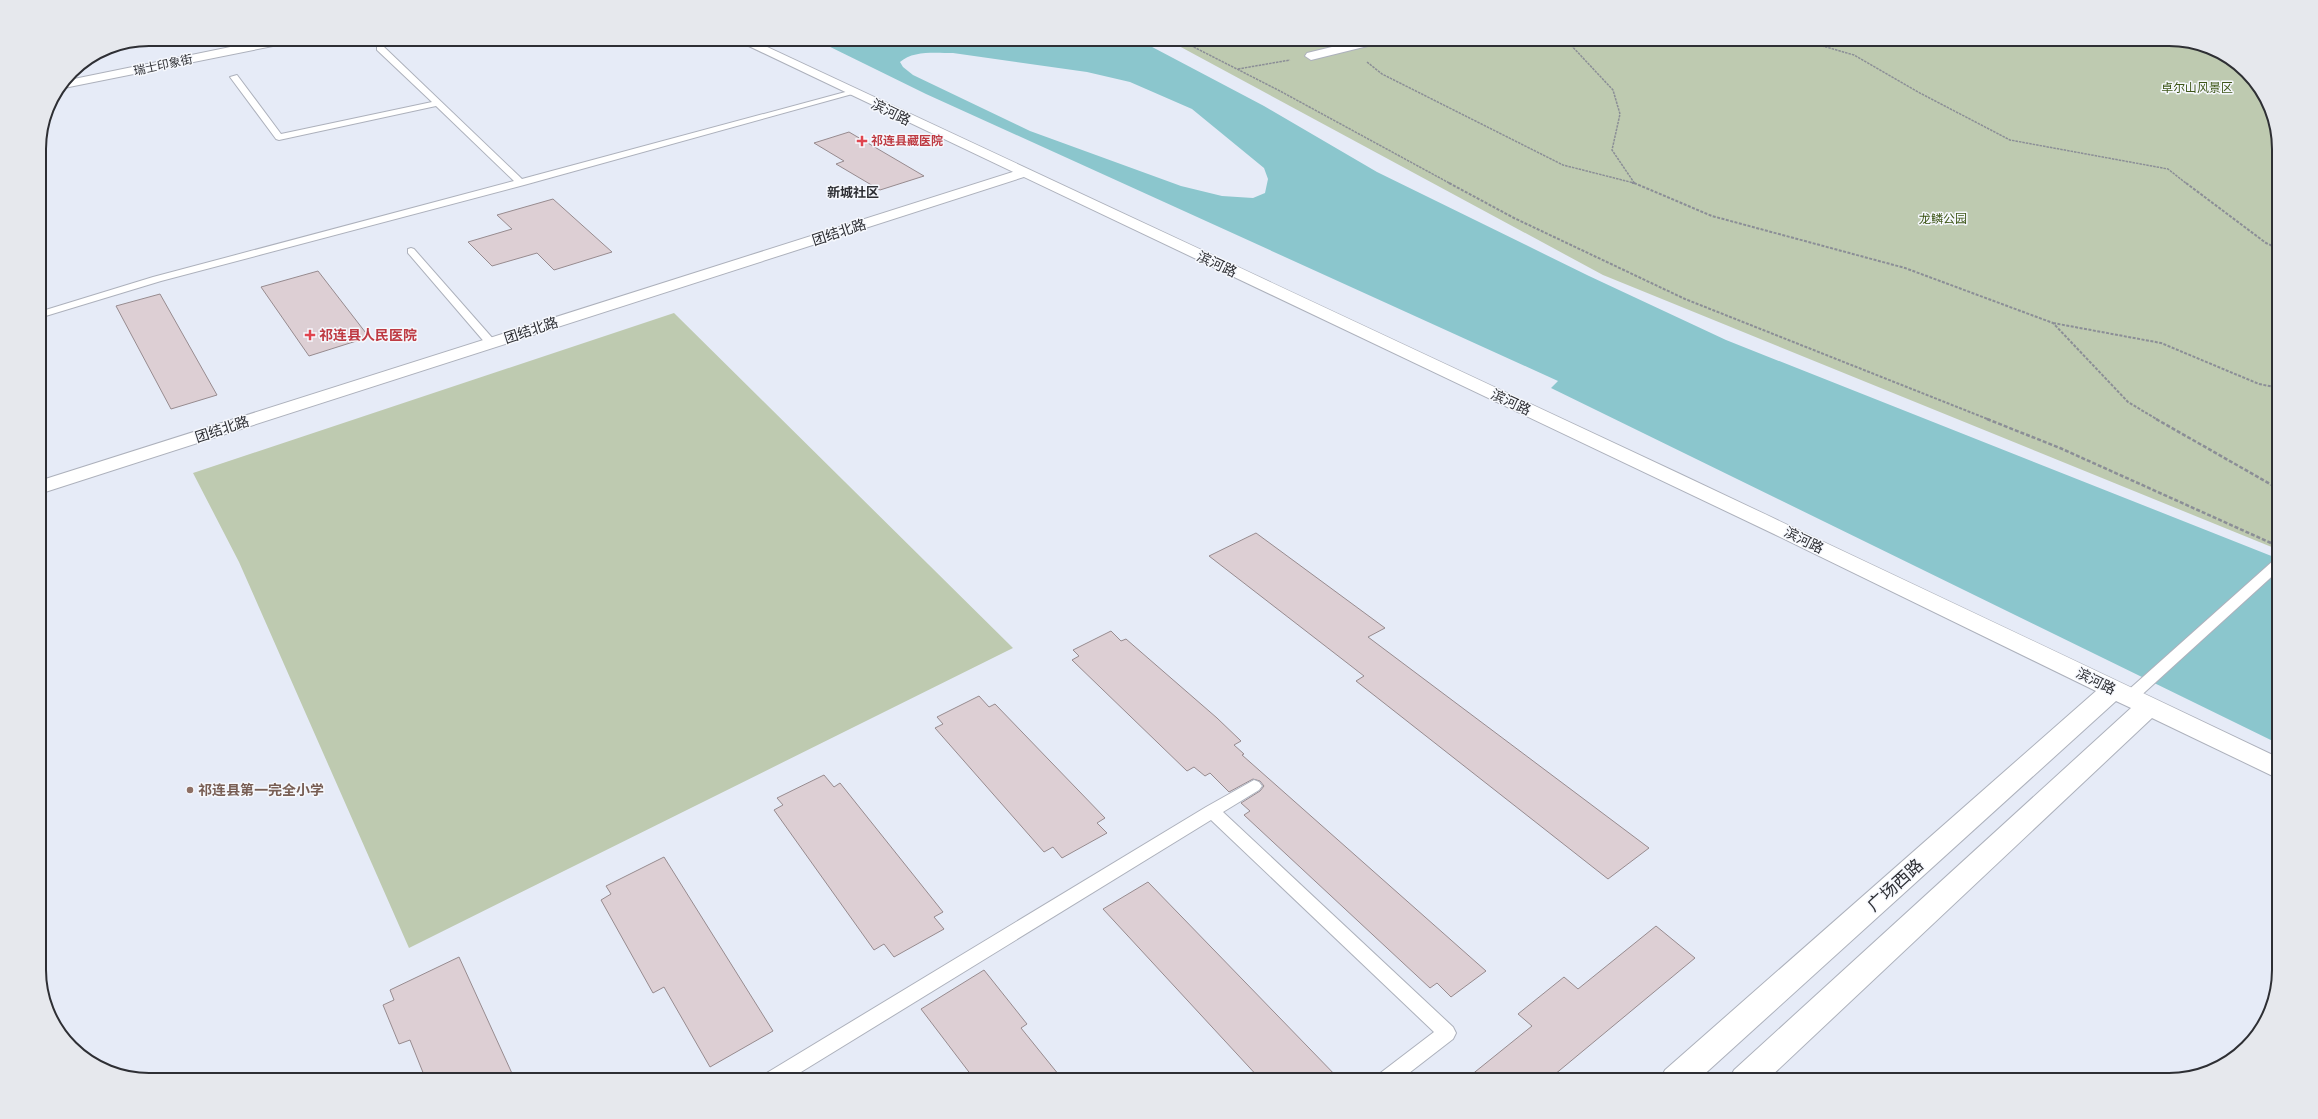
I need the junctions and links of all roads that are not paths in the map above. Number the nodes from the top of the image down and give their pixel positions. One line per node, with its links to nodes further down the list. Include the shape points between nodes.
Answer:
1 (254, 46): 7 (street, 瑞士印象街)
2 (755, 46): 8 (street, 滨河路)
3 (1351, 46): 5 (street)
4 (380, 48): 9 (lane)
5 (1311, 56)
6 (234, 76): 9 (lane, via 279,137)
7 (68, 84)
8 (852, 93): 10 (street, 滨河路); 11 (lane)
9 (438, 103): 11 (lane)
10 (1022, 173): 14 (street, 团结北路); 17 (street, 滨河路, via 1782,529)
11 (522, 183): 13 (lane, via 158,279)
12 (411, 251): 14 (lane)
13 (46, 313)
14 (491, 343): 15 (street, 团结北路)
15 (46, 486)
16 (2272, 569): 17 (lane)
17 (2131, 698): 18 (street, 滨河路); 23 (street, 广场西路); 24 (street)
18 (2272, 766)
19 (1254, 786): 20 (lane)
20 (1212, 811): 21 (lane); 22 (lane, via 1447,1033)
21 (783, 1073)
22 (1395, 1073)
23 (1684, 1073)
24 (1752, 1073)

